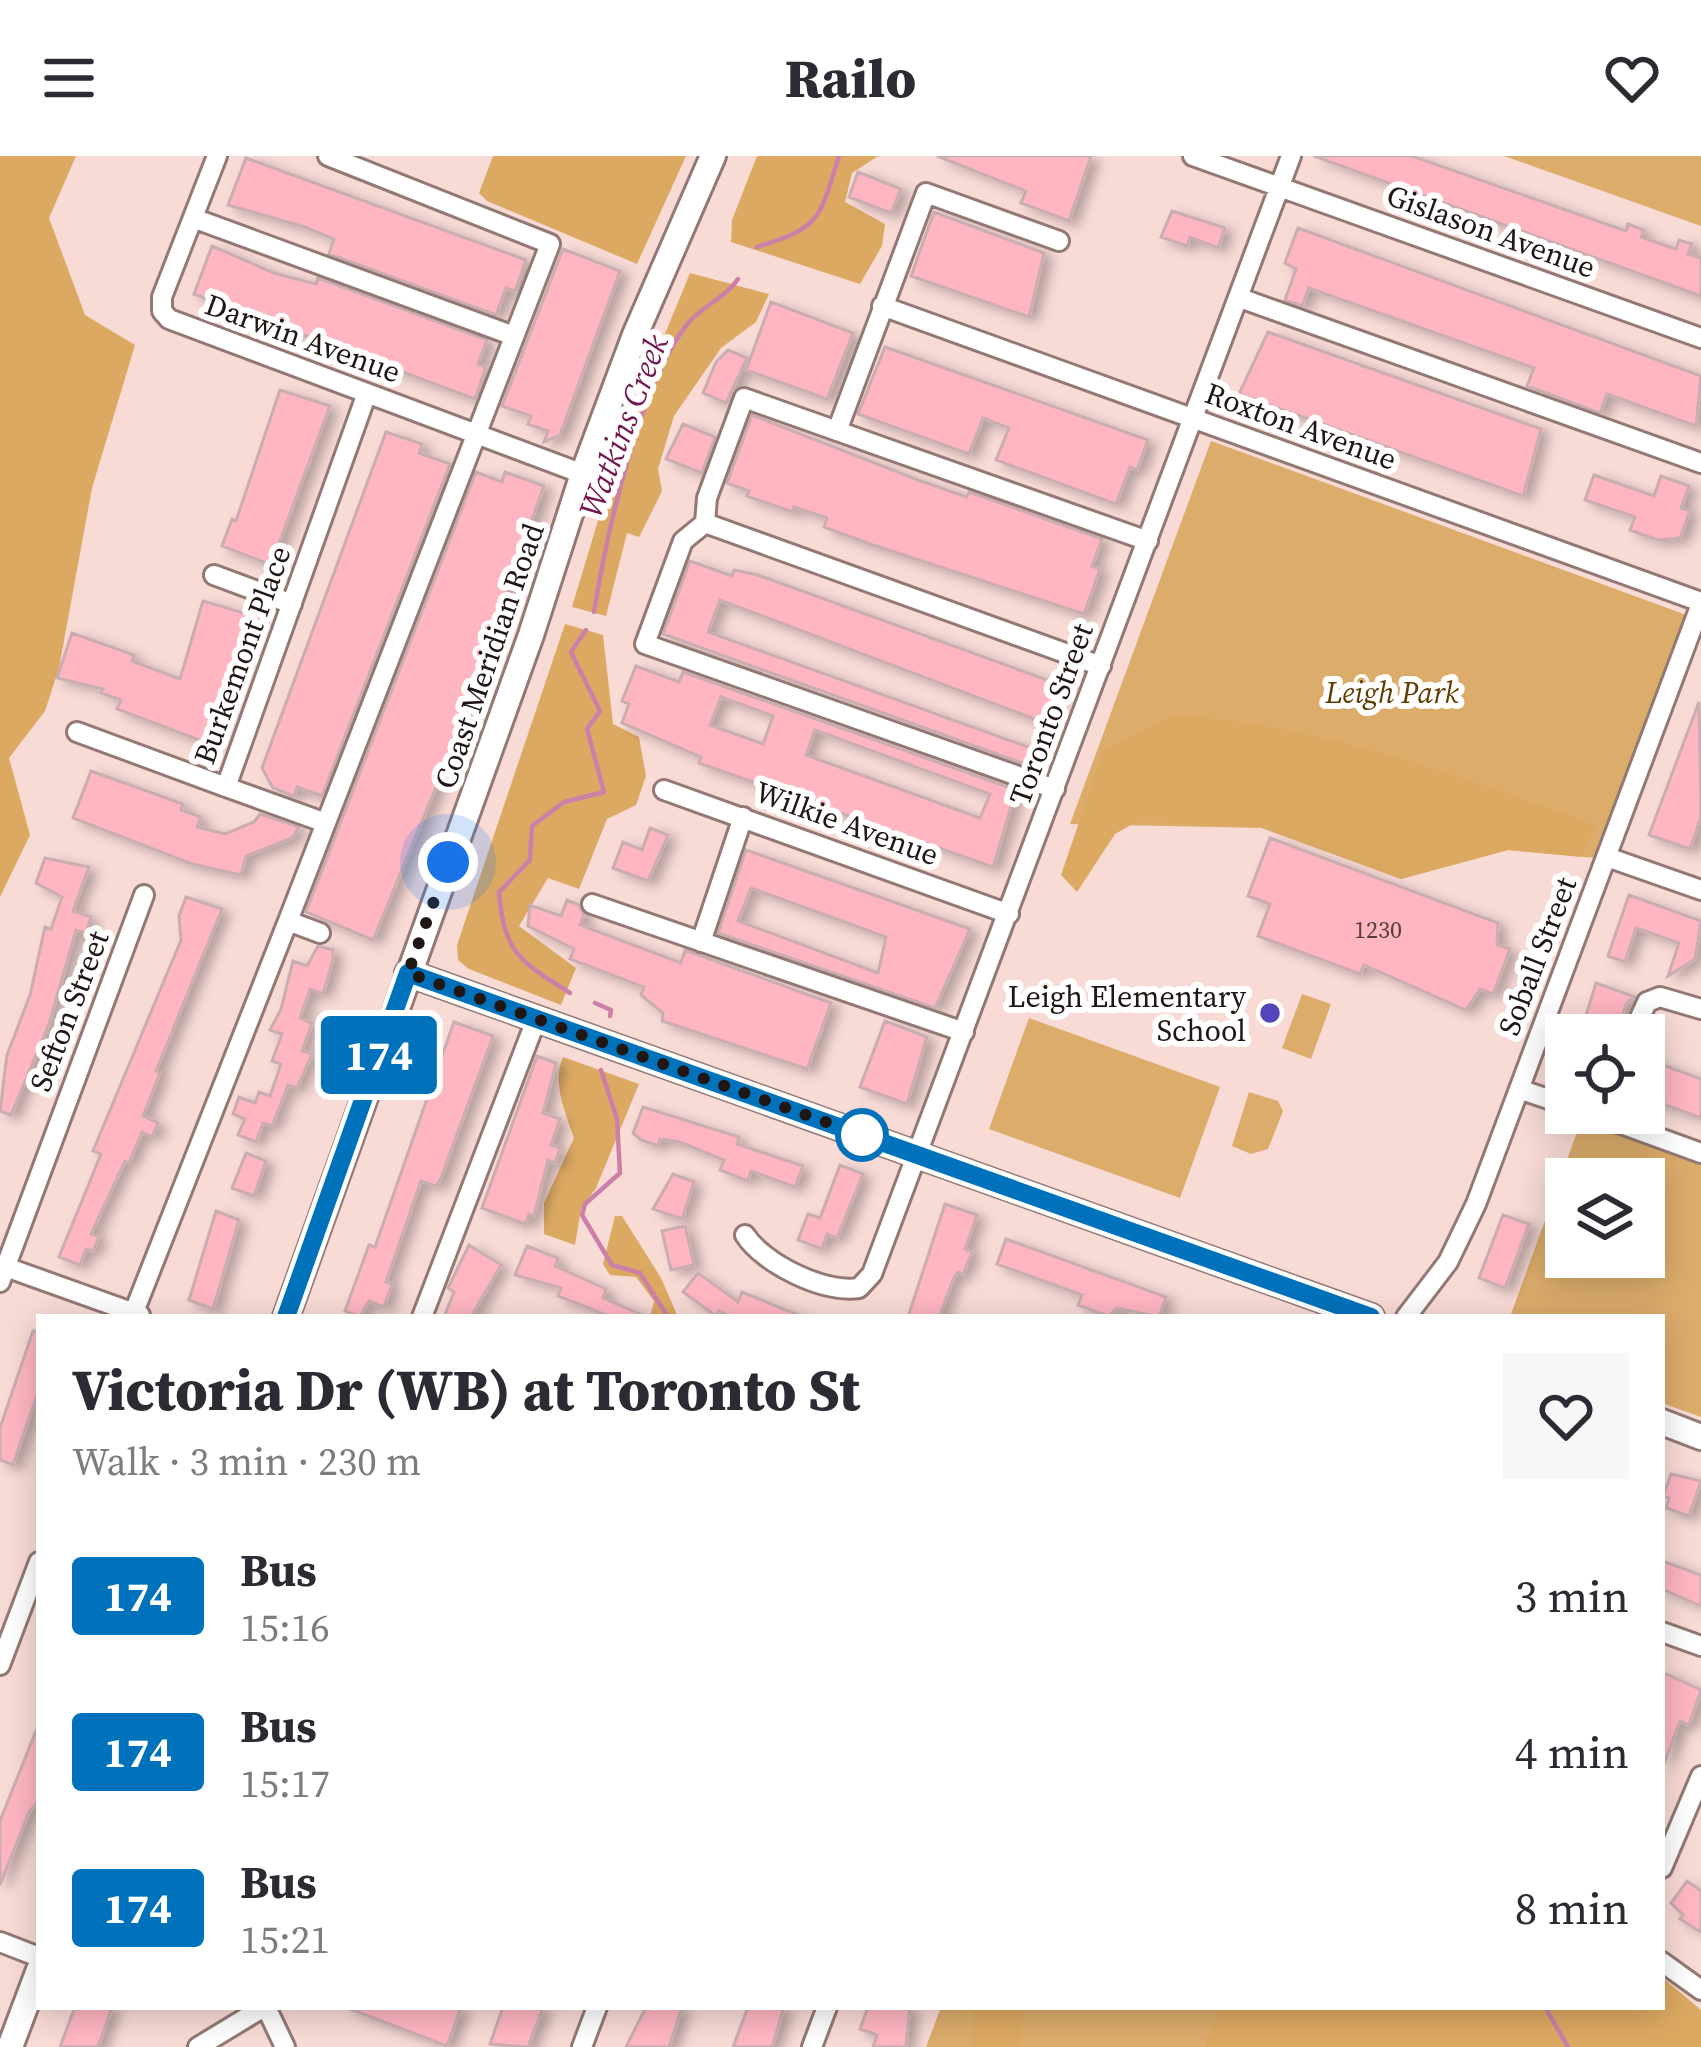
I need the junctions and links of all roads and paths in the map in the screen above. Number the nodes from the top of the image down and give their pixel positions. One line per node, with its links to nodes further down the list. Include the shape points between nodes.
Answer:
1 (217, 156): 7 (street, Darwin Avenue)
2 (328, 156): 11 (street, via 550,244)
3 (713, 156): 18 (main road, Coast Meridian Road)
4 (1192, 156): 6 (street, Gislason Avenue)
5 (1291, 156): 6 (street, Toronto Street)
6 (1280, 188): 9 (street, Toronto Street); 12 (street, Gislason Avenue)
7 (193, 218): 11 (street); 13 (street, Darwin Avenue, via 162,297 169,319)
8 (1059, 241): 10 (street, via 926,193)
9 (1240, 298): 14 (street, Toronto Street); 17 (street)
10 (882, 306): 14 (street, Roxton Avenue); 15 (street)
11 (514, 336): 16 (street)
12 (1701, 338)
13 (368, 393): 16 (street, Darwin Avenue); 23 (street, Burkemont Place)
14 (1193, 420): 20 (street, Toronto Street); 22 (street, Roxton Avenue)
15 (837, 431): 19 (street, via 744,398); 20 (street)
16 (475, 434): 18 (street, Darwin Avenue); 30 (street)
17 (1701, 463)
18 (583, 474): 39 (main road, Coast Meridian Road)
19 (705, 523): 24 (street); 27 (street, via 683,541 645,644)
20 (1148, 541): 24 (street, Toronto Street)
21 (214, 575): 23 (street)
22 (1701, 603): 31 (street, Soball Street)
23 (292, 604): 26 (street, Burkemont Place)
24 (1101, 666): 27 (street, Toronto Street)
25 (76, 732): 26 (street, Burkemont Place)
26 (226, 787): 30 (street)
27 (1055, 789): 35 (street, Toronto Street)
28 (664, 790): 29 (street, Wilkie Avenue)
29 (743, 818): 35 (street, Wilkie Avenue); 38 (street)
30 (326, 823): 36 (street)
31 (1607, 856): 32 (street); 44 (street, Soball Street)
32 (1701, 890)
33 (144, 895): 50 (street, Sefton Street)
34 (592, 904): 38 (street)
35 (1009, 914): 43 (street, Toronto Street)
36 (288, 921): 37 (street); 52 (street)
37 (320, 933)
38 (700, 941): 43 (street)
39 (408, 973): 42 (main road); 53 (main road, Coast Meridian Road)
40 (1701, 1009): 41 (street, via 1660,998)
41 (1642, 1014)
42 (536, 1019): 47 (main road); 54 (street)
43 (964, 1032): 47 (street, Toronto Street)
44 (1519, 1089): 45 (street); 56 (street, Soball Street, via 1456,1247)
45 (1545, 1098)
46 (1650, 1134): 48 (street)
47 (919, 1154): 49 (street, Toronto Street, via 875,1269 859,1288 770,1261); 55 (main road)
48 (1701, 1154)
49 (745, 1234)
50 (2, 1271): 51 (street)
51 (130, 1314)
52 (137, 1314)
53 (287, 1314)
54 (423, 1314)
55 (1363, 1314)
56 (1408, 1314)
57 (1665, 1423): 58 (main road)
58 (1701, 1436)
59 (36, 1570): 62 (street)
60 (1665, 1633): 61 (street)
61 (1701, 1646)
62 (0, 1665)
63 (1701, 1776): 64 (street)
64 (1665, 1861)
65 (0, 1942): 66 (street)
66 (36, 1956)
67 (1665, 1964): 69 (street)
68 (36, 1978): 74 (main road)
69 (1701, 1990)
70 (260, 2010): 75 (street)
71 (266, 2010): 76 (street)
72 (596, 2010): 77 (street)
73 (826, 2010): 78 (street)
74 (10, 2047)
75 (198, 2047)
76 (285, 2047)
77 (582, 2047)
78 (812, 2047)

